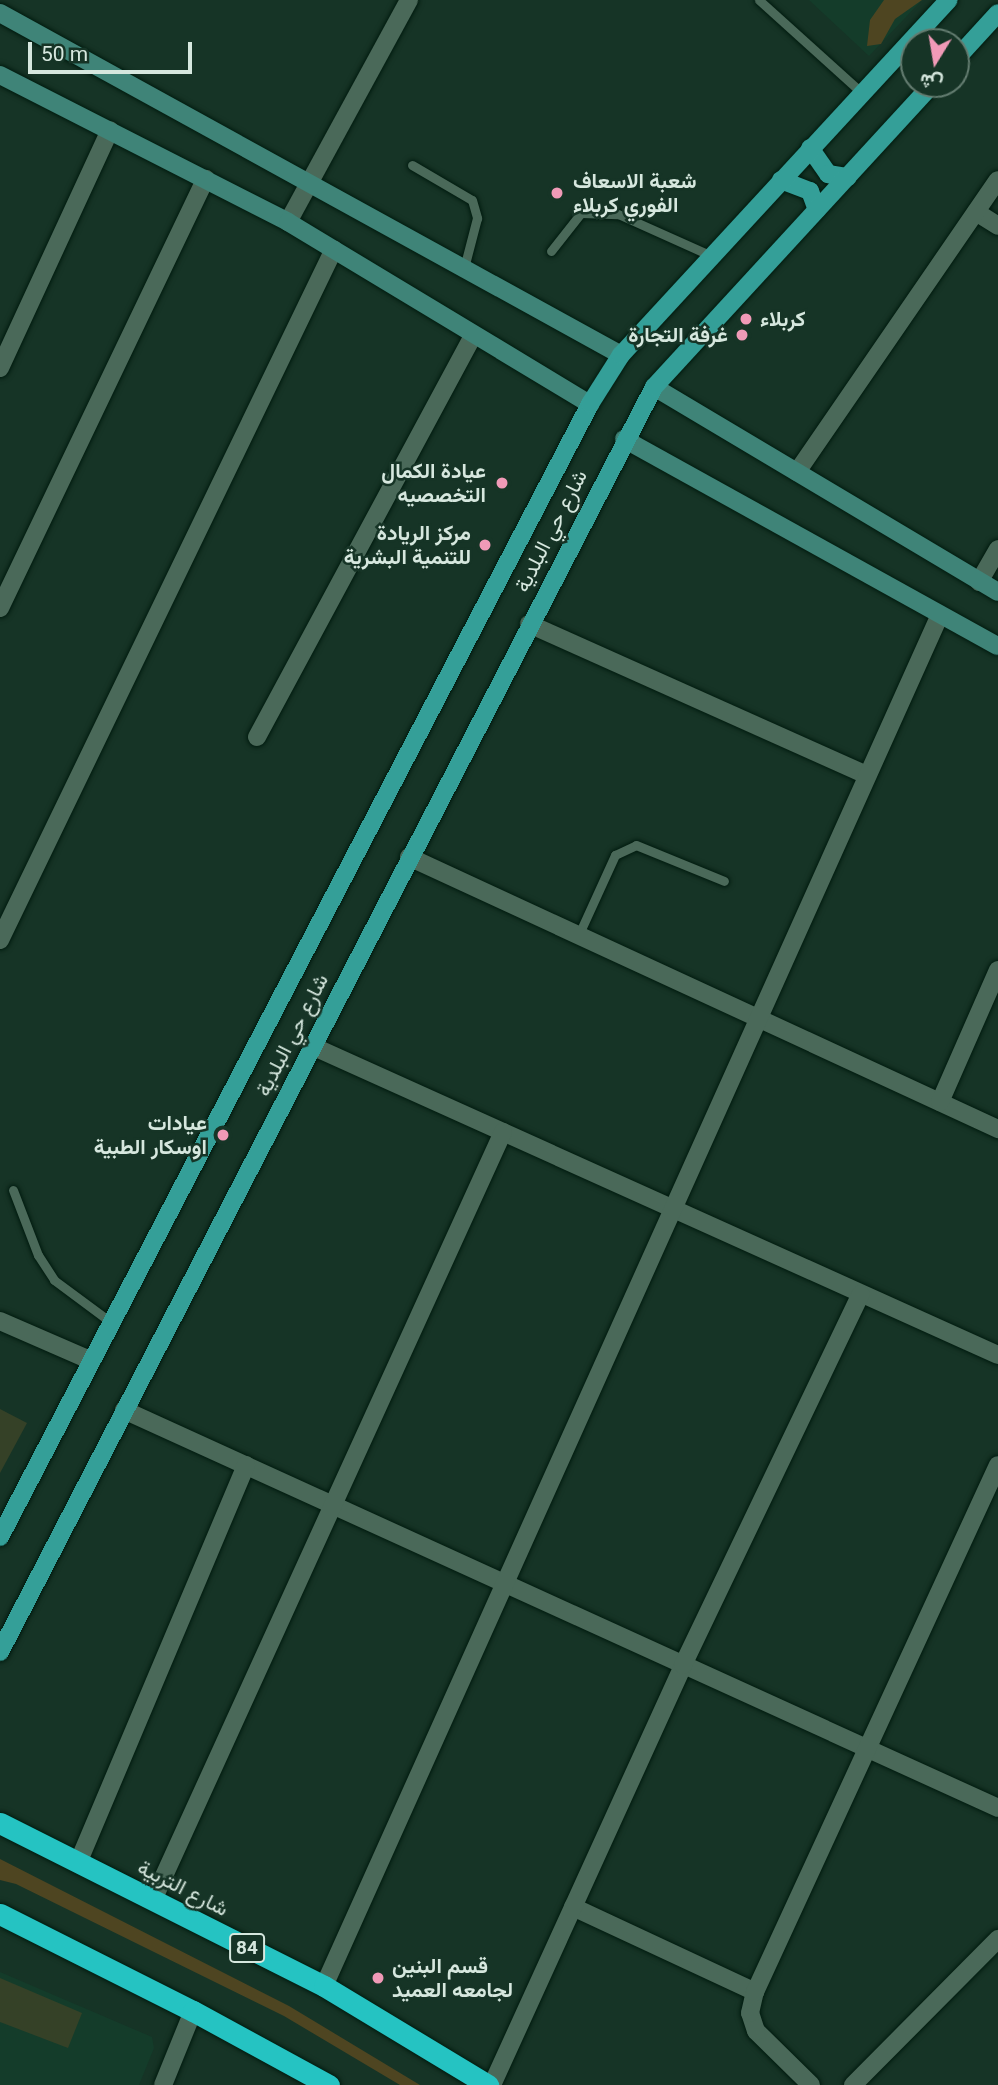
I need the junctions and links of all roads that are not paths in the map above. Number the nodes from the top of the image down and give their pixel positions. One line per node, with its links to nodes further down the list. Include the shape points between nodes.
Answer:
1 (409, 0): 17 (street)
2 (759, 0): 8 (lane)
3 (949, 0): 8 (main road)
4 (0, 13): 17 (main road)
5 (998, 13): 6 (main road)
6 (970, 44)
7 (0, 75): 10 (main road)
8 (862, 93): 11 (main road)
9 (920, 98): 13 (main road)
10 (110, 130): 14 (main road); 28 (street)
11 (810, 148): 13 (main road, via 813,159 828,174); 15 (main road)
12 (412, 165): 25 (lane, via 472,200 477,218)
13 (848, 177): 18 (main road)
14 (206, 178): 20 (main road); 36 (street)
15 (781, 180): 18 (main road, via 810,191); 24 (main road)
16 (998, 180): 19 (street)
17 (311, 181): 20 (street); 25 (main road)
18 (817, 210): 29 (main road)
19 (976, 212): 21 (street); 32 (street)
20 (288, 222): 22 (main road)
21 (998, 226)
22 (334, 249): 26 (main road); 45 (street)
23 (551, 251): 24 (lane, via 581,213 618,214)
24 (712, 256): 27 (main road)
25 (464, 270): 27 (main road)
26 (472, 337): 30 (main road); 40 (street)
27 (621, 355): 30 (main road, شارع حي البلدية)
28 (0, 368)
29 (654, 387): 31 (main road, شارع حي البلدية); 32 (main road)
30 (590, 404): 56 (main road, شارع حي البلدية)
31 (624, 439): 37 (main road); 38 (main road, شارع حي البلدية)
32 (797, 472): 34 (main road)
33 (998, 549): 34 (street)
34 (979, 582): 35 (main road)
35 (998, 592)
36 (0, 608)
37 (939, 617): 39 (main road); 41 (street)
38 (529, 624): 41 (street); 42 (main road, شارع حي البلدية)
39 (998, 646)
40 (257, 737)
41 (867, 775): 47 (street)
42 (409, 857): 44 (street); 48 (main road, شارع حي البلدية)
43 (724, 881): 44 (lane, via 636,845 615,855)
44 (579, 934): 47 (street)
45 (0, 940)
46 (998, 970): 49 (street)
47 (758, 1016): 49 (street); 53 (street)
48 (312, 1046): 51 (street); 59 (main road, شارع حي البلدية)
49 (940, 1102): 50 (street)
50 (998, 1129)
51 (503, 1132): 53 (street); 62 (street)
52 (13, 1190): 56 (lane, via 38,1255 54,1280)
53 (671, 1208): 54 (street); 64 (street)
54 (861, 1294): 57 (street); 66 (street)
55 (0, 1321): 58 (street)
56 (112, 1323): 58 (main road, شارع حي البلدية)
57 (998, 1355)
58 (92, 1361): 63 (main road, شارع حي البلدية)
59 (124, 1410): 60 (street); 65 (main road, شارع حي البلدية)
60 (246, 1465): 62 (street); 70 (street)
61 (998, 1465): 67 (street)
62 (333, 1505): 64 (street); 71 (street)
63 (0, 1537)
64 (505, 1583): 66 (street); 75 (street)
65 (0, 1652)
66 (683, 1665): 67 (street); 72 (street)
67 (865, 1748): 68 (street); 76 (street)
68 (998, 1808)
69 (0, 1822): 70 (highway, شارع التربية / 84)
70 (78, 1863): 71 (highway, شارع التربية / 84)
71 (153, 1900): 75 (highway, شارع التربية / 84)
72 (573, 1907): 76 (street); 80 (street)
73 (0, 1914): 77 (highway)
74 (998, 1939): 82 (street)
75 (324, 1986): 80 (highway, شارع التربية / 84)
76 (755, 1992): 81 (street, via 751,2013 756,2031)
77 (193, 2011): 78 (street); 79 (highway)
78 (163, 2085)
79 (329, 2085)
80 (490, 2085)
81 (810, 2085)
82 (853, 2085)

